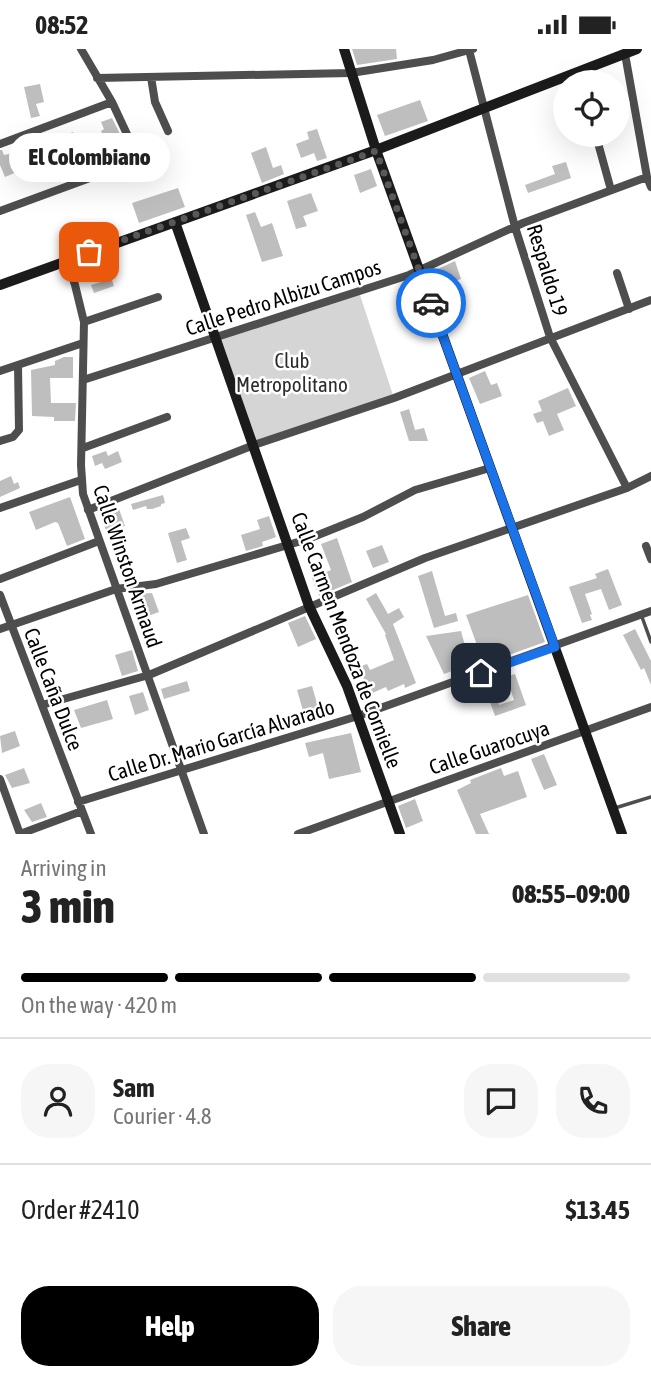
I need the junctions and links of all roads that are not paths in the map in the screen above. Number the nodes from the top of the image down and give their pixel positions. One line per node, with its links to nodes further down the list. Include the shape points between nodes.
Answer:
1 (81, 49): 9 (street)
2 (344, 49): 7 (street)
3 (637, 49): 6 (street)
4 (471, 50): 5 (street); 11 (street, Respaldo 19)
5 (458, 51): 7 (street, via 433,60)
6 (625, 54): 11 (street); 16 (street)
7 (351, 73): 8 (street); 15 (street)
8 (151, 77): 9 (street); 12 (street, via 155,102)
9 (97, 78): 10 (street)
10 (112, 102): 13 (street); 19 (street, via 139,160)
11 (483, 110): 15 (street); 21 (street, Respaldo 19)
12 (168, 131)
13 (0, 144)
14 (599, 147): 18 (street)
15 (376, 151): 20 (street); 23 (street)
16 (647, 177): 17 (street); 18 (street, Calle Pedro Albizu Campos)
17 (651, 187)
18 (611, 190): 21 (street, Calle Pedro Albizu Campos)
19 (0, 211)
20 (176, 222): 22 (street); 30 (street, Calle Carmen Mendoza de Cornielle)
21 (515, 227): 23 (street, Calle Pedro Albizu Campos); 31 (street, Respaldo 19)
22 (67, 260): 25 (street); 29 (street, Calle Winston Armaud)
23 (419, 269): 30 (street, Calle Pedro Albizu Campos); 35 (street)
24 (617, 273): 28 (street)
25 (0, 285)
26 (158, 297): 29 (street)
27 (651, 300): 28 (street)
28 (629, 309): 31 (street)
29 (83, 322): 32 (street, Calle Winston Armaud)
30 (215, 337): 36 (street, Calle Pedro Albizu Campos); 39 (street, Calle Carmen Mendoza de Cornielle)
31 (550, 337): 35 (street); 44 (street, Respaldo 19)
32 (83, 343): 33 (street); 36 (street, Calle Winston Armaud)
33 (18, 365): 34 (street); 38 (street, via 19,430)
34 (0, 372)
35 (456, 374): 39 (street); 41 (street)
36 (83, 380): 40 (street, Calle Winston Armaud)
37 (167, 417): 40 (street)
38 (0, 441)
39 (254, 445): 46 (street); 49 (street, Calle Carmen Mendoza de Cornielle)
40 (83, 448): 43 (street, Calle Winston Armaud)
41 (489, 468): 47 (street); 49 (street, via 424,487 363,517)
42 (651, 476): 44 (street)
43 (81, 480): 45 (street); 46 (street, Calle Winston Armaud)
44 (627, 488): 47 (street)
45 (0, 508)
46 (88, 510): 48 (street, Calle Winston Armaud)
47 (512, 529): 55 (street, via 425,558); 61 (street)
48 (99, 541): 52 (street); 53 (street, Calle Winston Armaud)
49 (289, 544): 53 (street, via 156,584); 55 (street, Calle Carmen Mendoza de Cornielle)
50 (646, 546): 51 (street)
51 (651, 559)
52 (0, 579)
53 (116, 589): 58 (street); 62 (street, Calle Winston Armaud)
54 (0, 595): 58 (street, Calle Caña Dulce)
55 (309, 606): 62 (street); 65 (street, Calle Carmen Mendoza de Cornielle)
56 (651, 611): 57 (street, Calle Dr. Mario García Alvarado)
57 (641, 615): 60 (lane); 61 (street, Calle Dr. Mario García Alvarado)
58 (12, 625): 59 (street); 63 (street, Calle Caña Dulce)
59 (0, 629)
60 (651, 642)
61 (555, 647): 65 (street, Calle Dr. Mario García Alvarado); 66 (street)
62 (147, 675): 63 (street); 67 (street, Calle Winston Armaud)
63 (42, 705): 71 (street, Calle Caña Dulce)
64 (651, 707): 66 (street, Calle Guarocuya)
65 (358, 716): 67 (street, Calle Dr. Mario García Alvarado); 70 (street, Calle Carmen Mendoza de Cornielle)
66 (585, 732): 70 (street, Calle Guarocuya); 72 (street)
67 (181, 771): 71 (street, Calle Dr. Mario García Alvarado); 75 (street, Calle Winston Armaud)
68 (0, 779): 73 (street)
69 (651, 797): 72 (lane)
70 (388, 801): 76 (street, Calle Guarocuya); 77 (street, Calle Carmen Mendoza de Cornielle)
71 (80, 806): 73 (street, Calle Dr. Mario García Alvarado); 74 (street, Calle Caña Dulce)
72 (613, 809): 78 (street)
73 (20, 834)
74 (91, 834)
75 (204, 834)
76 (298, 834)
77 (400, 834)
78 (622, 834)

